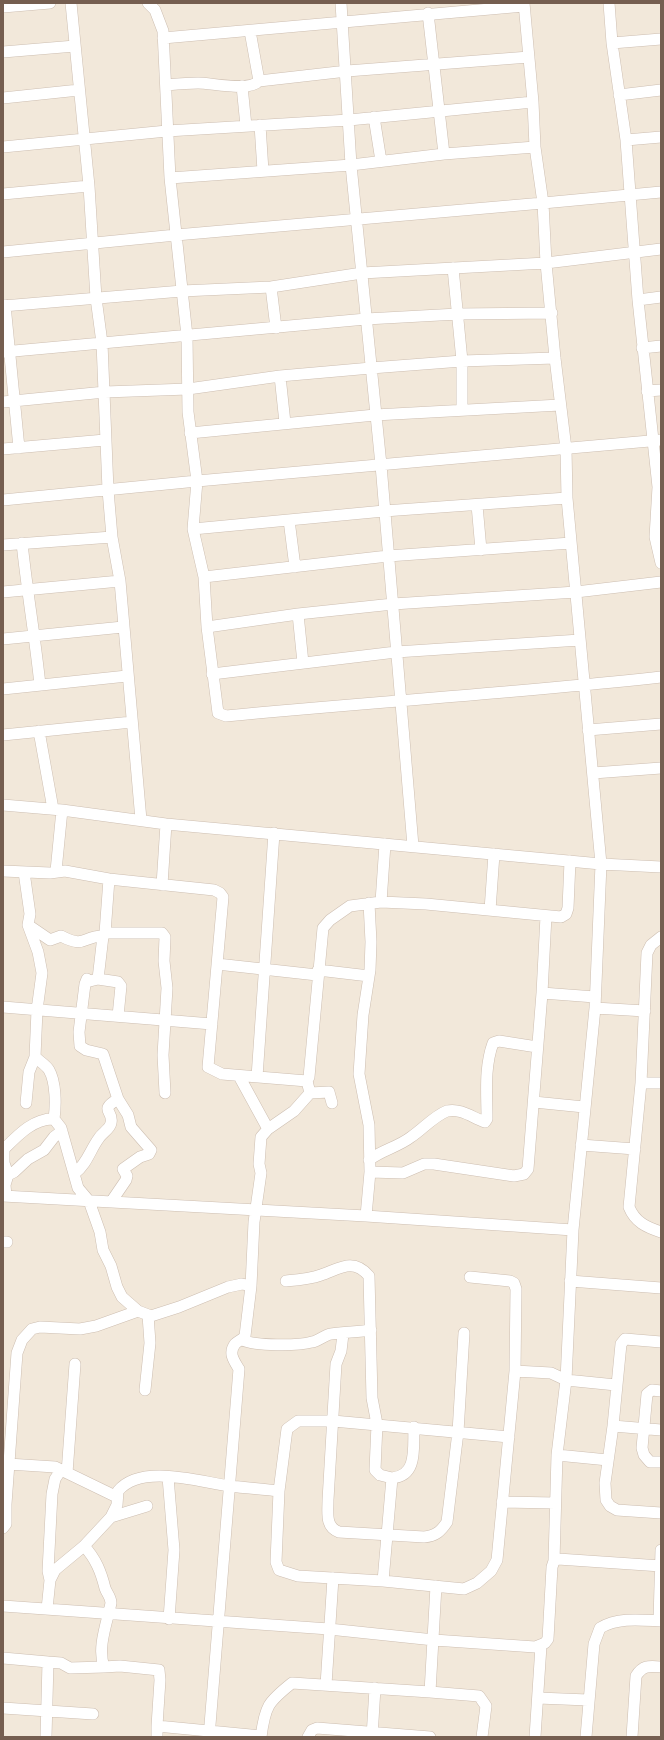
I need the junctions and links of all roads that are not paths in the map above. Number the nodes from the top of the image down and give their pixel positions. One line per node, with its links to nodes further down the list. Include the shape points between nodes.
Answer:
1 (50, 3): 7 (street)
2 (71, 3): 14 (street)
3 (341, 3): 9 (street)
4 (609, 3): 13 (street)
5 (524, 4): 8 (street); 16 (street)
6 (154, 5): 11 (street)
7 (3, 7)
8 (428, 13): 9 (street); 17 (street)
9 (343, 22): 10 (street); 18 (street)
10 (250, 31): 11 (street); 19 (street)
11 (163, 38): 20 (street)
12 (661, 39): 13 (street)
13 (612, 43): 24 (street)
14 (75, 46): 15 (street); 22 (street)
15 (3, 52)
16 (529, 57): 17 (street); 26 (street)
17 (434, 64): 18 (street); 27 (street)
18 (347, 71): 19 (street); 29 (street)
19 (259, 81): 21 (street, via 253,85)
20 (166, 85): 21 (street, via 196,83); 32 (street)
21 (242, 86): 31 (street)
22 (79, 90): 25 (street); 34 (street)
23 (661, 90): 24 (street)
24 (619, 95): 35 (street)
25 (3, 98)
26 (533, 102): 27 (street); 37 (street)
27 (440, 112): 28 (street); 38 (street)
28 (374, 117): 29 (street); 39 (street)
29 (349, 120): 30 (street); 40 (street)
30 (260, 125): 31 (street); 41 (street)
31 (246, 126): 32 (street)
32 (168, 131): 34 (street); 42 (street)
33 (661, 137): 35 (street)
34 (84, 140): 36 (street); 43 (street)
35 (626, 140): 46 (street)
36 (3, 147)
37 (535, 147): 38 (street); 47 (street)
38 (444, 154): 39 (street)
39 (380, 161): 40 (street)
40 (351, 165): 41 (street); 48 (street)
41 (263, 171): 42 (street)
42 (170, 178): 49 (street)
43 (89, 186): 45 (street); 50 (street)
44 (661, 192): 46 (street)
45 (3, 194)
46 (631, 194): 47 (street); 52 (street)
47 (543, 204): 48 (street); 54 (street)
48 (358, 218): 49 (street); 56 (street)
49 (176, 235): 50 (street); 58 (street)
50 (91, 243): 53 (street); 60 (street)
51 (661, 248): 52 (street)
52 (634, 251): 54 (street); 61 (street)
53 (3, 252)
54 (546, 263): 55 (street); 63 (street)
55 (453, 268): 56 (street); 64 (street)
56 (362, 272): 57 (street); 65 (street)
57 (271, 287): 58 (street); 66 (street)
58 (182, 291): 60 (street); 67 (street)
59 (661, 297): 61 (street)
60 (96, 298): 62 (street); 68 (street)
61 (638, 300): 70 (street)
62 (4, 306): 71 (street)
63 (552, 313): 64 (street); 72 (street)
64 (458, 314): 65 (street); 73 (street)
65 (366, 319): 66 (street); 74 (street)
66 (276, 328): 67 (street)
67 (187, 336): 68 (street); 76 (street)
68 (102, 343): 71 (street); 78 (street)
69 (661, 346): 70 (street)
70 (642, 348): 79 (street)
71 (6, 351): 80 (street)
72 (555, 358): 73 (street); 81 (street)
73 (462, 361): 74 (street); 82 (street)
74 (371, 368): 75 (street); 83 (street)
75 (280, 376): 76 (street); 84 (street)
76 (188, 389): 78 (street); 85 (street)
77 (661, 390): 79 (street)
78 (105, 392): 80 (street); 86 (street)
79 (647, 392): 87 (street)
80 (8, 402): 88 (street)
81 (560, 406): 82 (street); 90 (street)
82 (462, 409): 83 (street)
83 (375, 415): 84 (street); 91 (street)
84 (285, 422): 85 (street)
85 (190, 433): 92 (street)
86 (105, 440): 88 (street); 94 (street)
87 (657, 441): 90 (street); 93 (street)
88 (19, 448): 89 (street)
89 (3, 449)
90 (566, 449): 91 (street); 95 (street)
91 (381, 464): 92 (street); 98 (street)
92 (197, 481): 94 (street); 100 (street)
93 (659, 487): 101 (street)
94 (108, 490): 96 (street); 102 (street)
95 (567, 498): 97 (street); 104 (street)
96 (3, 500)
97 (477, 505): 98 (street); 106 (street)
98 (384, 511): 99 (street); 107 (street)
99 (289, 520): 100 (street); 109 (street)
100 (192, 529): 110 (street)
101 (658, 536): 108 (street)
102 (112, 538): 103 (street); 111 (street)
103 (22, 543): 105 (street); 113 (street)
104 (571, 544): 106 (street); 115 (street)
105 (3, 545)
106 (481, 550): 107 (street)
107 (388, 556): 109 (street); 116 (street)
108 (661, 562)
109 (295, 567): 110 (street)
110 (204, 577): 119 (street)
111 (120, 581): 113 (street); 118 (street)
112 (661, 582): 115 (street)
113 (27, 589): 114 (street); 120 (street)
114 (3, 592)
115 (576, 592): 116 (street); 122 (street)
116 (393, 604): 117 (street); 123 (street)
117 (298, 614): 119 (street); 124 (street)
118 (123, 627): 120 (street); 126 (street)
119 (207, 627): 125 (street)
120 (35, 636): 121 (street); 128 (street)
121 (3, 640)
122 (580, 640): 123 (street); 129 (street)
123 (396, 652): 124 (street); 131 (street)
124 (303, 663): 125 (street)
125 (212, 674): 131 (street, via 216,709 220,715)
126 (127, 676): 128 (street); 132 (street)
127 (661, 677): 129 (street)
128 (40, 685): 130 (street)
129 (584, 686): 131 (street); 134 (street)
130 (3, 689)
131 (400, 700): 145 (street)
132 (132, 722): 135 (street); 141 (street)
133 (661, 724): 134 (street)
134 (588, 730): 138 (street)
135 (39, 731): 136 (street); 140 (street)
136 (3, 734)
137 (661, 768): 138 (street)
138 (593, 773): 148 (street)
139 (3, 805): 140 (street)
140 (57, 809): 141 (street); 152 (street)
141 (141, 820): 142 (street)
142 (166, 824): 143 (street); 154 (street)
143 (274, 833): 144 (street); 163 (street)
144 (385, 844): 145 (street); 155 (street)
145 (413, 846): 146 (street)
146 (494, 854): 147 (street); 157 (street)
147 (570, 861): 148 (street); 158 (street, via 566,914 561,917)
148 (601, 864): 149 (street); 168 (street)
149 (661, 868)
150 (3, 871): 151 (street)
151 (24, 872): 152 (street); 159 (street, via 30,914)
152 (56, 872): 153 (street, via 65,871)
153 (109, 879): 154 (street); 160 (street)
154 (162, 885): 162 (street, via 214,890 223,897)
155 (381, 902): 156 (street); 157 (street)
156 (369, 903): 164 (street, via 350,906 323,928); 165 (street)
157 (490, 910): 158 (street)
158 (546, 916): 167 (street)
159 (28, 925): 160 (street, via 50,940 61,936 74,942 85,942 93,936); 171 (street, via 38,952 42,973)
160 (104, 935): 166 (street); 175 (street, via 162,933 165,938)
161 (661, 937): 172 (street, via 651,945 647,953)
162 (217, 964): 163 (street); 176 (street)
163 (264, 969): 164 (street); 180 (street)
164 (317, 973): 165 (street); 181 (street)
165 (369, 976): 196 (street, via 363,1015 359,1074 369,1125)
166 (98, 979): 173 (street, via 87,979); 174 (street, via 118,982 121,986)
167 (542, 993): 168 (street); 177 (street)
168 (595, 996): 170 (street)
169 (3, 1007): 171 (street)
170 (595, 1008): 172 (street); 190 (street)
171 (37, 1010): 173 (street); 178 (street)
172 (645, 1011): 182 (street)
173 (82, 1014): 174 (street); 186 (street, via 80,1046 103,1054)
174 (118, 1016): 175 (street)
175 (166, 1020): 176 (street); 184 (street, via 163,1055)
176 (212, 1024): 179 (street, via 208,1067 222,1074)
177 (537, 1047): 187 (street); 196 (street, via 499,1041 493,1043 487,1079 485,1122 466,1113 447,1110 411,1138 384,1151)
178 (35, 1057): 188 (street, via 29,1072); 191 (street, via 48,1069 52,1078)
179 (239, 1076): 180 (street); 192 (street)
180 (257, 1077): 181 (street)
181 (307, 1080): 185 (street)
182 (641, 1083): 183 (street); 195 (street)
183 (661, 1084)
184 (165, 1093)
185 (310, 1093): 189 (street, via 329,1092); 192 (street, via 294,1111)
186 (118, 1098): 197 (street, via 108,1105 110,1126 99,1137 83,1166); 201 (street, via 128,1115 131,1127 151,1150 149,1154 123,1169 127,1179)
187 (534, 1102): 190 (street); 196 (street, via 528,1164 524,1174 514,1176 429,1164 403,1173)
188 (26, 1103)
189 (332, 1103)
190 (584, 1106): 194 (street)
191 (54, 1119): 193 (street); 198 (street, via 30,1126 4,1148 4,1163)
192 (268, 1129): 202 (street, via 260,1142 261,1173)
193 (62, 1130): 197 (street); 198 (street, via 44,1150)
194 (581, 1145): 195 (street); 204 (street)
195 (635, 1148): 205 (street, via 629,1208 633,1216 647,1228)
196 (370, 1166): 203 (street)
197 (75, 1173): 200 (street, via 78,1188)
198 (8, 1175): 199 (street)
199 (4, 1196): 200 (street)
200 (89, 1201): 201 (street); 211 (street, via 117,1287 122,1296)
201 (111, 1202): 202 (street)
202 (257, 1211): 203 (street); 209 (street)
203 (366, 1216): 204 (street)
204 (573, 1230): 208 (street)
205 (661, 1232)
206 (470, 1277): 218 (street, via 514,1283)
207 (286, 1281): 212 (street, via 321,1275 335,1268 360,1267 369,1276)
208 (570, 1281): 210 (street); 219 (street)
209 (251, 1286): 211 (street, via 242,1284 228,1287 160,1314); 215 (street, via 245,1336)
210 (661, 1288)
211 (143, 1313): 221 (street, via 150,1343); 223 (street, via 80,1329 32,1329 22,1340 17,1353)
212 (371, 1330): 214 (street); 225 (street, via 372,1398)
213 (464, 1333): 230 (street)
214 (343, 1334): 215 (street, via 326,1335 318,1341 285,1346); 224 (street, via 336,1364)
215 (242, 1340): 239 (street, via 235,1343 231,1351 239,1368)
216 (661, 1342): 220 (street, via 625,1339 621,1344)
217 (75, 1364): 236 (street)
218 (515, 1371): 219 (street, via 551,1373); 231 (street)
219 (566, 1380): 220 (street); 232 (street)
220 (616, 1386): 226 (street)
221 (145, 1390)
222 (661, 1391): 228 (street, via 652,1390 647,1394)
223 (8, 1398): 235 (street)
224 (333, 1421): 225 (street); 240 (street, via 298,1421 288,1430); 248 (street, via 328,1500 330,1525 333,1530 339,1532)
225 (377, 1424): 227 (street); 238 (street, via 375,1470 380,1476)
226 (613, 1426): 228 (street); 233 (street)
227 (414, 1427): 230 (street); 238 (street, via 410,1470 404,1475)
228 (643, 1428): 229 (street); 234 (street, via 644,1455 650,1462)
229 (661, 1430)
230 (458, 1432): 231 (street); 248 (street, via 449,1510 444,1527 431,1536)
231 (509, 1437): 242 (street)
232 (557, 1455): 233 (street); 243 (street)
233 (608, 1460): 245 (street, via 605,1488 606,1500 610,1506 617,1510)
234 (661, 1462)
235 (8, 1464): 236 (street, via 49,1466); 247 (street, via 6,1524)
236 (64, 1471): 241 (street); 254 (street, via 54,1479 52,1494 48,1571)
237 (168, 1477): 239 (street); 241 (street, via 146,1477 126,1482 118,1491); 260 (street, via 174,1550)
238 (392, 1478): 248 (street)
239 (229, 1486): 240 (street); 262 (street)
240 (279, 1491): 253 (street, via 276,1562 279,1570 298,1576)
241 (117, 1497): 246 (street, via 117,1505)
242 (502, 1502): 243 (street); 256 (street, via 497,1560 491,1571 477,1583 464,1589)
243 (555, 1503): 251 (street)
244 (147, 1506): 246 (street)
245 (661, 1513)
246 (111, 1517): 249 (street)
247 (3, 1528)
248 (387, 1535): 255 (street)
249 (84, 1546): 254 (street, via 55,1570); 259 (street, via 94,1557 102,1574 110,1597)
250 (661, 1550): 252 (street)
251 (554, 1561): 252 (street, via 558,1559); 265 (street, via 548,1639)
252 (661, 1566): 261 (street)
253 (333, 1578): 255 (street); 263 (street)
254 (50, 1580): 258 (street)
255 (383, 1580): 256 (street)
256 (436, 1586): 264 (street)
257 (3, 1606): 258 (street)
258 (47, 1609): 259 (street)
259 (109, 1614): 260 (street); 268 (street, via 101,1647)
260 (169, 1619): 262 (street)
261 (660, 1621): 274 (street, via 631,1619 600,1628 594,1644)
262 (219, 1622): 263 (street); 279 (street)
263 (329, 1629): 264 (street); 270 (street)
264 (434, 1640): 265 (street); 272 (street)
265 (540, 1646): 273 (street)
266 (3, 1658): 267 (street)
267 (48, 1662): 268 (street, via 61,1663 70,1668); 276 (street)
268 (104, 1666): 278 (street, via 159,1670)
269 (661, 1667): 288 (street, via 646,1666 636,1676)
270 (326, 1685): 271 (street); 282 (street, via 292,1683 277,1694 268,1704)
271 (375, 1688): 272 (street); 280 (street)
272 (430, 1692): 285 (street, via 479,1696 486,1706)
273 (538, 1698): 274 (street); 286 (street)
274 (588, 1700): 287 (street)
275 (3, 1708): 276 (street)
276 (47, 1709): 277 (street); 281 (street)
277 (93, 1714)
278 (157, 1731): 279 (street)
279 (210, 1734): 282 (street)
280 (372, 1734): 283 (street, via 317,1728 312,1730); 284 (street)
281 (46, 1737)
282 (261, 1737)
283 (308, 1737)
284 (430, 1737)
285 (482, 1737)
286 (535, 1737)
287 (586, 1737)
288 (632, 1737)

